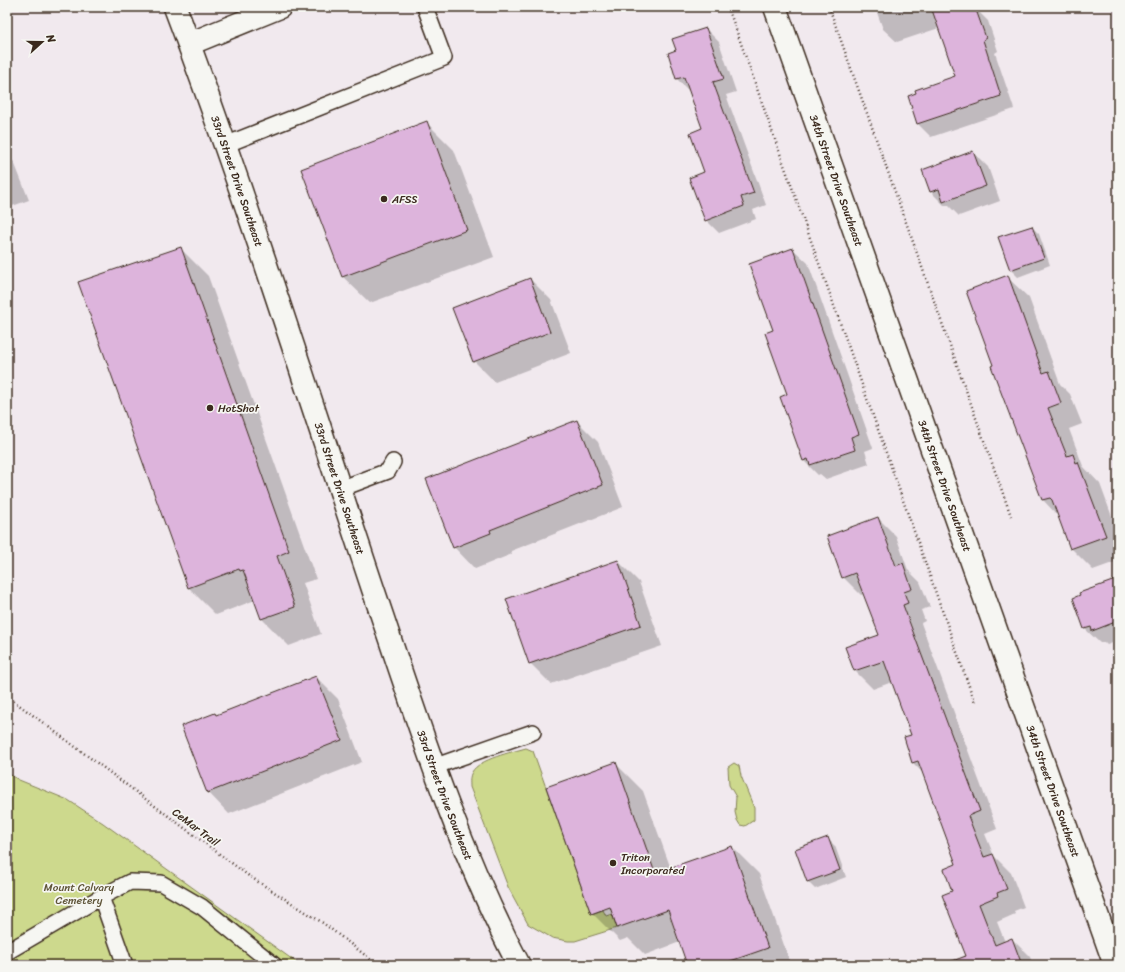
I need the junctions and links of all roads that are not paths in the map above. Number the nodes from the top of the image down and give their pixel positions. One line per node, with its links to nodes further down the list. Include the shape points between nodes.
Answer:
1 (175, 7): 5 (street, 33rd Street Drive Southeast)
2 (280, 7): 5 (street)
3 (425, 7): 6 (lane, via 444,58)
4 (775, 7): 16 (street, 34th Street Drive Southeast)
5 (189, 44): 6 (street, 33rd Street Drive Southeast)
6 (225, 145): 8 (street, 33rd Street Drive Southeast)
7 (393, 462): 8 (lane, via 388,471)
8 (340, 489): 10 (street, 33rd Street Drive Southeast)
9 (533, 732): 10 (lane)
10 (433, 767): 15 (street, 33rd Street Drive Southeast, via 493,916)
11 (101, 897): 12 (lane); 13 (lane); 14 (lane, via 130,882 161,883 202,907)
12 (7, 952)
13 (125, 965)
14 (274, 965)
15 (519, 965)
16 (1115, 965)

